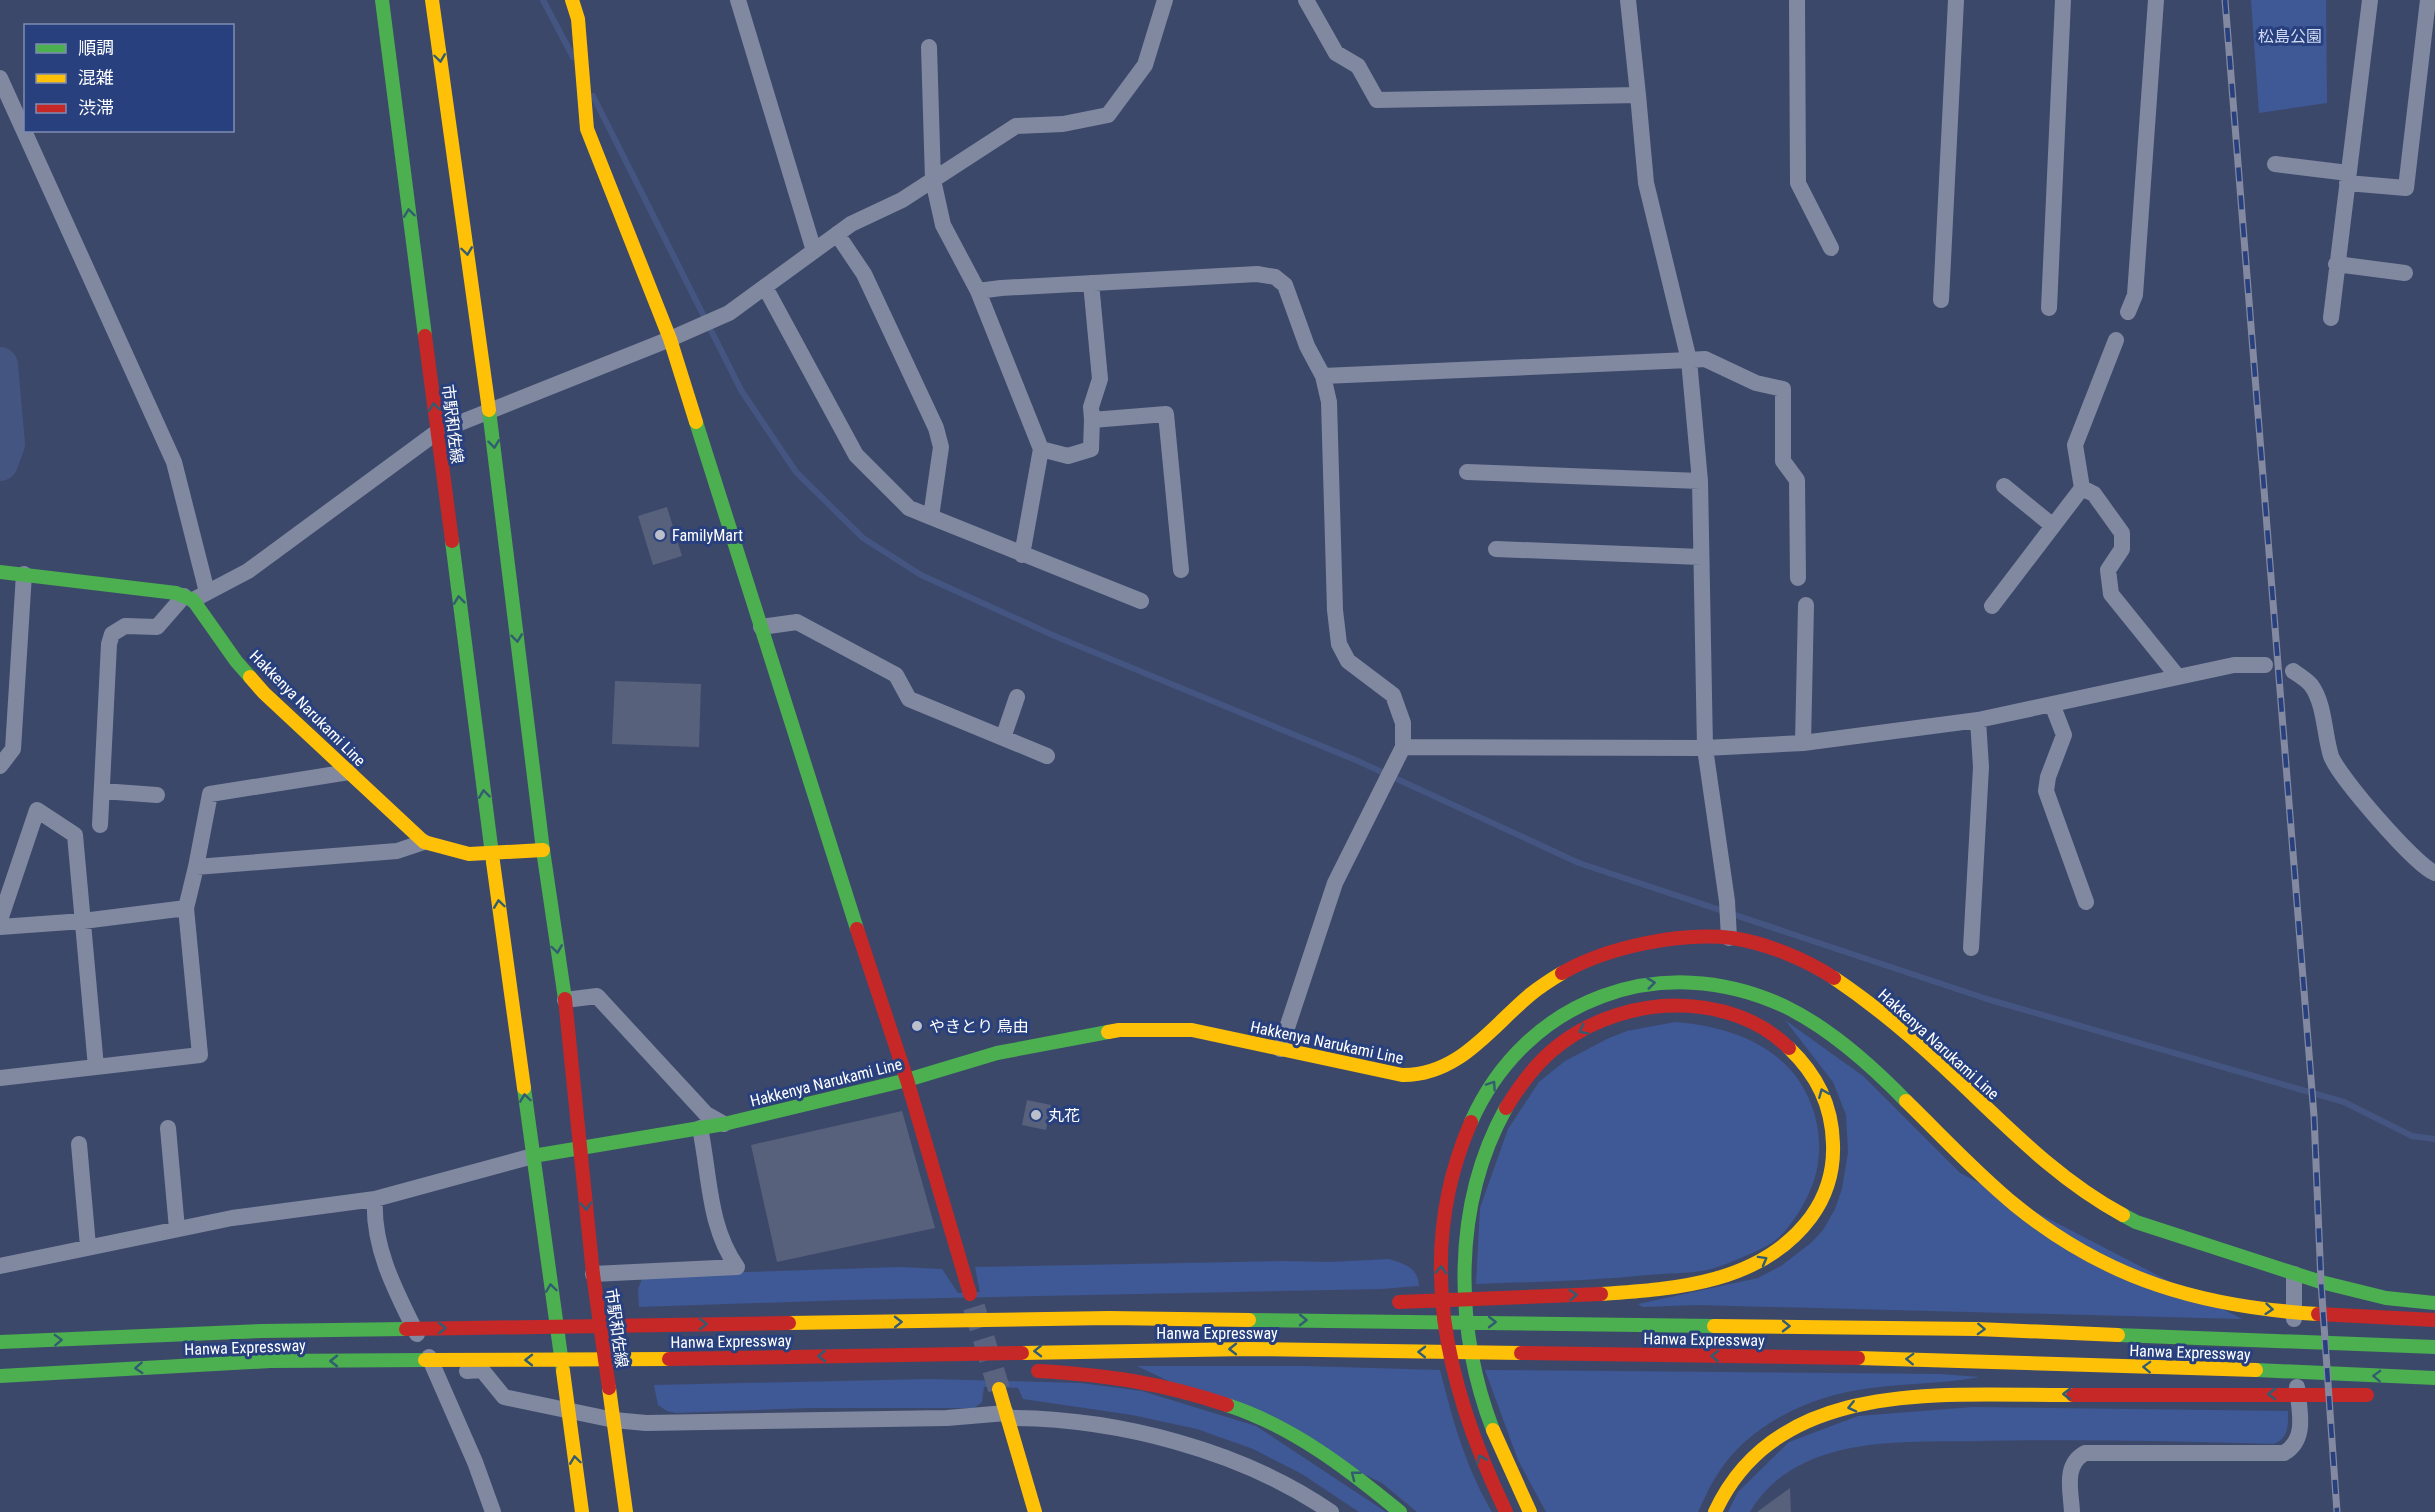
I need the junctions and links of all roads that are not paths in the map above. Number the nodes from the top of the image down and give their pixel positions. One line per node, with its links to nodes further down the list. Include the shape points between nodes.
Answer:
1 (382, 0): 40 (main road, 市駅和佐線, one-way to 1)
2 (432, 0): 38 (main road, one-way to 38)
3 (572, 0): 34 (main road, via 578,19 587,129)
4 (738, 0): 24 (street)
5 (1165, 0): 21 (street, via 1145,65 1107,115 1063,124 1016,126)
6 (1306, 0): 16 (street, via 1336,53 1358,66 1377,100)
7 (1628, 0): 16 (street)
8 (1797, 0): 23 (street, via 1798,183)
9 (1956, 0): 30 (street)
10 (2063, 0): 31 (street)
11 (2156, 0): 32 (street, via 2135,296)
12 (2370, 0): 20 (street)
13 (2428, 0): 20 (street, via 2406,188)
14 (928, 47): 21 (street)
15 (0, 78): 17 (street)
16 (1638, 95): 36 (street, via 1646,183)
17 (24, 131)
18 (24, 132): 54 (street, via 174,462)
19 (2275, 164): 20 (street)
20 (2348, 178): 25 (street)
21 (933, 180): 22 (street); 29 (street, via 943,225)
22 (837, 234): 24 (street); 46 (street, via 864,274 936,428 941,447)
23 (1831, 248)
24 (814, 251): 28 (street)
25 (2337, 264): 26 (street); 33 (street)
26 (2405, 273)
27 (1092, 283): 29 (street); 37 (street, via 1257,274 1275,277 1285,285 1307,346); 39 (street, via 1100,379)
28 (765, 286): 34 (street, via 729,313); 46 (street, via 856,455 909,508)
29 (978, 291): 41 (street)
30 (1941, 300)
31 (2049, 308)
32 (2128, 312)
33 (2331, 318)
34 (670, 339): 38 (street); 58 (main road)
35 (2116, 340): 45 (street, via 2075,446)
36 (1689, 360): 37 (street); 43 (street); 53 (street, via 1705,359 1756,383 1783,389 1784,461 1797,480)
37 (1323, 376): 68 (street, via 1329,402 1335,610 1340,644 1348,661 1392,695 1403,723)
38 (489, 410): 40 (street); 77 (main road, one-way to 77)
39 (1092, 420): 41 (street, via 1091,449 1068,456); 51 (street, via 1166,414)
40 (437, 432): 54 (street, via 248,571); 78 (main road, 市駅和佐線, one-way to 40)
41 (1041, 449): 49 (street)
42 (1467, 472): 43 (street)
43 (1700, 481): 50 (street)
44 (2004, 486): 47 (street)
45 (2082, 488): 47 (street); 61 (street, via 2094,494 2122,533 2122,549 2108,570 2111,594)
46 (931, 517): 49 (street)
47 (2053, 526): 57 (street)
48 (1496, 549): 50 (street)
49 (1022, 555): 55 (street)
50 (1701, 557): 69 (street)
51 (1181, 570)
52 (11, 573): 54 (main road); 65 (street)
53 (1798, 578)
54 (195, 596): 72 (main road, Hakkenya Narukami Line, via 236,661 264,693); 73 (street, via 158,627 125,626 112,634)
55 (1141, 601)
56 (1806, 604): 67 (street)
57 (1992, 606)
58 (761, 627): 66 (street, via 797,622 896,675 909,699); 92 (main road)
59 (2265, 665): 61 (street, via 2234,665)
60 (2293, 671): 80 (street, via 2316,694 2332,758 2343,775 2398,842)
61 (2178, 677): 63 (street)
62 (1017, 697): 66 (street)
63 (2052, 704): 64 (street); 81 (street, via 2064,735 2046,791)
64 (1978, 720): 67 (street); 87 (street, via 1981,767)
65 (7, 726): 71 (street, via 13,749)
66 (1003, 738): 70 (street)
67 (1803, 743): 69 (street)
68 (1403, 747): 69 (street); 89 (street, via 1335,883)
69 (1705, 748): 86 (street)
70 (1047, 756)
71 (0, 766)
72 (349, 772): 76 (main road, Hakkenya Narukami Line); 79 (street, via 210,794)
73 (102, 791): 74 (street); 75 (street)
74 (157, 795)
75 (100, 825)
76 (424, 843): 78 (main road, Hakkenya Narukami Line, via 469,854); 79 (street, via 397,850)
77 (543, 850): 78 (main road, Hakkenya Narukami Line); 88 (main road, one-way to 88)
78 (492, 852): 98 (main road, one-way to 78)
79 (196, 867): 82 (street)
80 (2435, 873)
81 (2086, 902)
82 (186, 908): 84 (street); 90 (street, via 200,1055)
83 (0, 920): 84 (street, via 37,810 75,835)
84 (83, 921): 85 (street); 90 (street)
85 (0, 927)
86 (1729, 930): 89 (main road, Hakkenya Narukami Line, via 1711,937 1647,943 1585,961 1548,982 1475,1045 1426,1075 1410,1077); 104 (main road, Hakkenya Narukami Line, via 1825,971 1860,995 1894,1021 2054,1170 2109,1209 2136,1222)
87 (1971, 948)
88 (565, 1000): 93 (street, via 597,996 706,1114); 97 (main road)
89 (1280, 1049): 92 (main road, Hakkenya Narukami Line, via 1192,1030 1119,1030 997,1053)
90 (96, 1067): 91 (street)
91 (0, 1078)
92 (907, 1080): 93 (main road, Hakkenya Narukami Line); 105 (main road)
93 (724, 1124): 95 (main road, Hakkenya Narukami Line)
94 (168, 1128): 100 (street)
95 (700, 1128): 97 (main road, Hakkenya Narukami Line); 103 (street, via 714,1219 737,1267)
96 (79, 1144): 101 (street)
97 (581, 1148): 98 (main road, Hakkenya Narukami Line); 103 (main road, 市駅和佐線, one-way to 103)
98 (532, 1156): 99 (street); 121 (main road, one-way to 98)
99 (375, 1199): 100 (street); 116 (street, via 374,1225 385,1260)
100 (177, 1229): 101 (street)
101 (88, 1246): 102 (street)
102 (0, 1262)
103 (593, 1274): 123 (main road, 市駅和佐線)
104 (2294, 1274): 107 (main road, Hakkenya Narukami Line, via 2386,1298); 133 (street, via 2300,1428 2291,1449 2276,1454 2085,1453 2074,1460 2070,1472)
105 (970, 1294)
106 (1390, 1302): 131 (main road, one-way to 131, via 1515,1298 1640,1291 1687,1285 1740,1271 1776,1252 1802,1229 1830,1178 1829,1110 1817,1080 1798,1054 1771,1032 1737,1015 1699,1006 1657,1006 1597,1023 1564,1041 1537,1065 1510,1102 1487,1149 1472,1197 1464,1255 1464,1301 1469,1346 1482,1401)
107 (2435, 1303)
108 (1308, 1307): 109 (main road)
109 (1109, 1318): 111 (main road, Hanwa Expressway, one-way to 109, via 262,1331); 112 (main road, Hanwa Expressway, one-way to 112, via 1977,1329)
110 (2435, 1320): 130 (main road, one-way to 110, via 1467,1423 1443,1327 1440,1277 1448,1197 1460,1149 1478,1106 1505,1066 1538,1032 1606,993 1649,983 1734,987 1774,1001 1824,1030 1862,1059 2003,1195 2052,1233 2139,1280 2211,1300 2306,1312)
111 (0, 1342)
112 (2435, 1347)
113 (945, 1353): 114 (main road); 117 (main road, Hanwa Expressway, one-way to 117, via 270,1361); 118 (main road, Hanwa Expressway, one-way to 113, via 1850,1358 1214,1349)
114 (1003, 1367)
115 (1025, 1370): 129 (main road, one-way to 115, via 1348,1470 1302,1440 1215,1399 1133,1378)
116 (436, 1371): 121 (street, via 482,1370 504,1396); 124 (street)
117 (0, 1376)
118 (2435, 1378)
119 (999, 1389): 122 (main road)
120 (2376, 1395): 132 (main road, one-way to 132, via 1978,1395 1898,1399 1850,1407 1796,1426 1760,1450 1734,1478)
121 (567, 1408): 123 (street); 125 (main road, one-way to 121)
122 (1007, 1416): 123 (street, via 646,1423); 127 (main road); 128 (street, via 1080,1422 1174,1442 1240,1463 1310,1497)
123 (614, 1420): 126 (main road, 市駅和佐線)
124 (493, 1512)
125 (582, 1512)
126 (626, 1512)
127 (1035, 1512)
128 (1331, 1512)
129 (1400, 1512)
130 (1506, 1512)
131 (1530, 1512)
132 (1715, 1512)
133 (2072, 1512)

